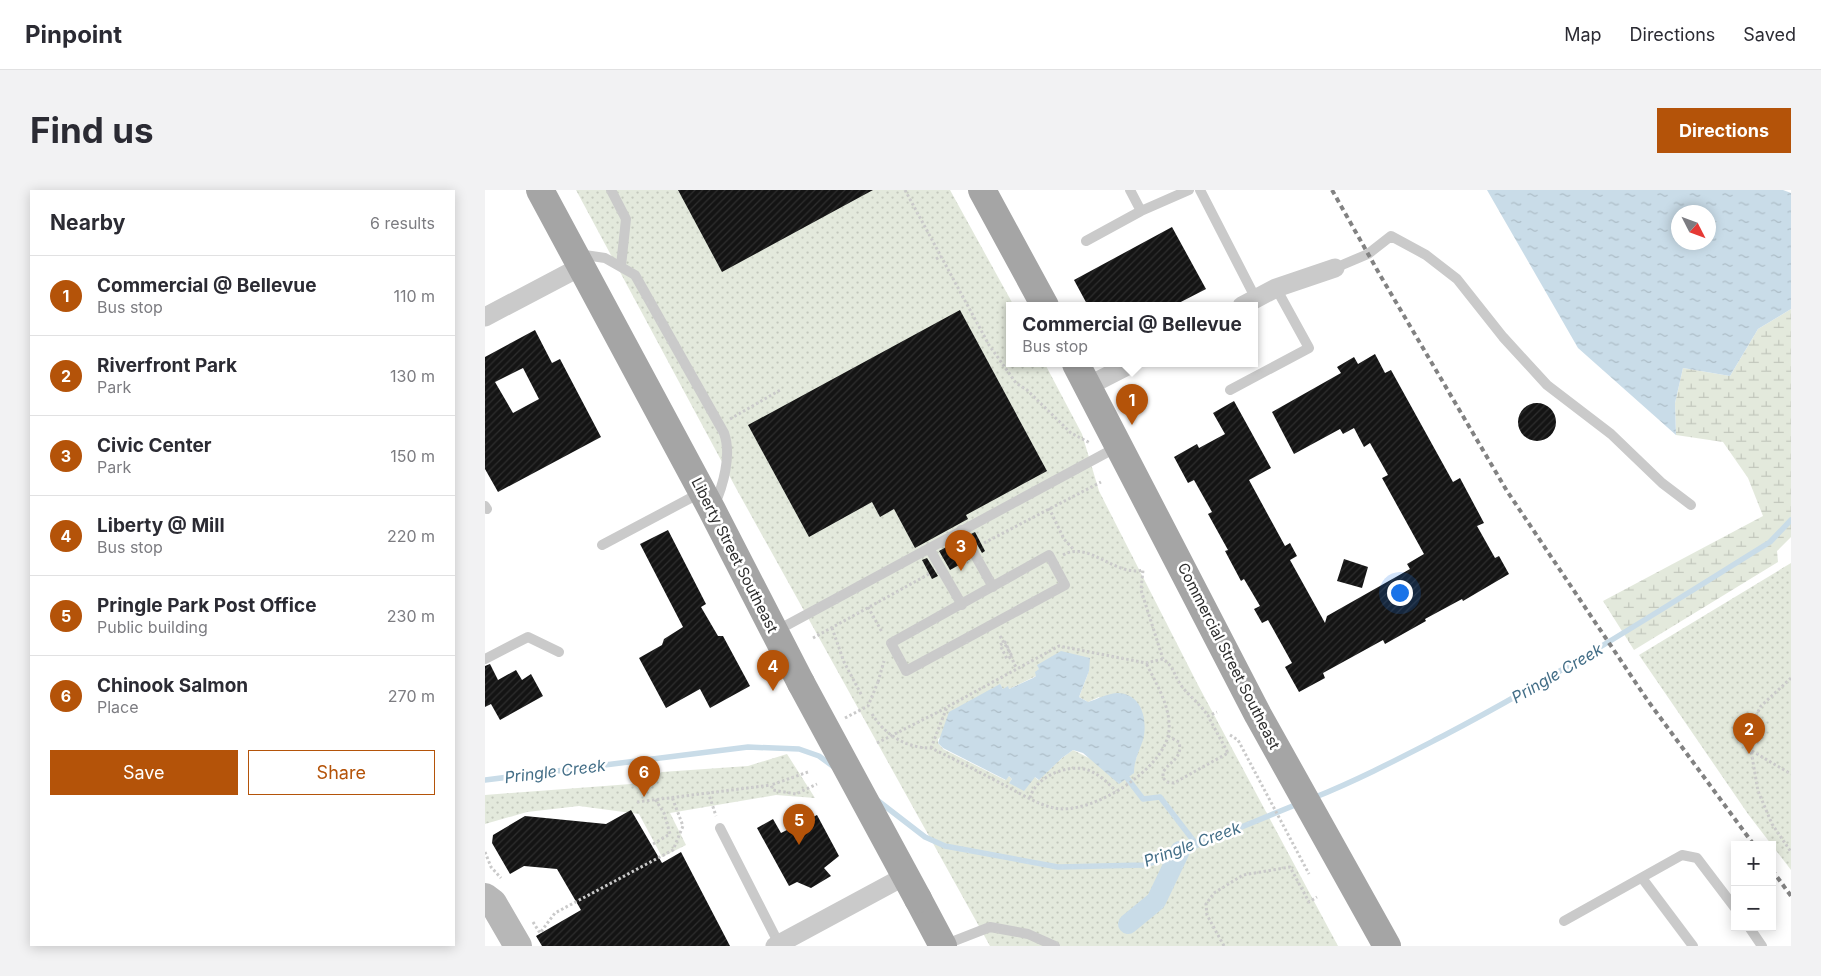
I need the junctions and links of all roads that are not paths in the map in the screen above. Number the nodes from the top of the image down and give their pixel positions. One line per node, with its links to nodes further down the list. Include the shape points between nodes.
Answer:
1 (540, 190): 9 (main road, Liberty Street Southeast)
2 (611, 190): 10 (lane, via 626,219)
3 (982, 190): 13 (main road)
4 (1130, 190): 7 (lane)
5 (1189, 190): 7 (lane)
6 (1200, 190): 14 (lane)
7 (1141, 211): 8 (lane)
8 (1085, 241)
9 (578, 259): 10 (lane, via 605,258); 16 (street); 21 (main road, Liberty Street Southeast)
10 (621, 266): 21 (lane, via 639,282 727,440 721,488)
11 (1335, 268): 12 (street); 22 (lane, via 1368,254 1391,236 1426,255 1457,279 1547,385 1611,434 1662,483)
12 (1276, 288): 15 (street); 19 (lane, via 1309,348)
13 (1043, 302)
14 (1249, 302)
15 (1251, 302)
16 (485, 317)
17 (1118, 367): 18 (street)
18 (1083, 375): 20 (main road, Commercial Street Southeast)
19 (1230, 390)
20 (1120, 445): 23 (lane); 42 (main road, Commercial Street Southeast, via 1258,715)
21 (707, 501): 24 (lane); 28 (main road, Liberty Street Southeast)
22 (1691, 505)
23 (961, 530): 25 (lane); 26 (lane)
24 (601, 545)
25 (929, 548): 27 (lane); 28 (lane)
26 (993, 587): 27 (lane); 27 (lane, via 1049,555 1065,585 906,671 891,643)
27 (962, 604)
28 (775, 632): 33 (main road, Liberty Street Southeast, bridge)
29 (559, 652): 30 (lane, via 528,637)
30 (485, 659)
31 (720, 828): 39 (lane)
32 (1642, 878): 35 (lane, via 1682,855 1691,855 1697,858); 36 (lane); 43 (lane)
33 (912, 887): 39 (street, via 868,896); 40 (main road, Liberty Street Southeast)
34 (485, 897): 38 (street)
35 (1731, 903)
36 (1564, 921)
37 (1752, 931): 44 (lane)
38 (529, 940)
39 (777, 945)
40 (943, 946): 41 (lane, via 990,927 1028,934)
41 (1055, 946)
42 (1387, 946)
43 (1693, 946)
44 (1762, 946)

